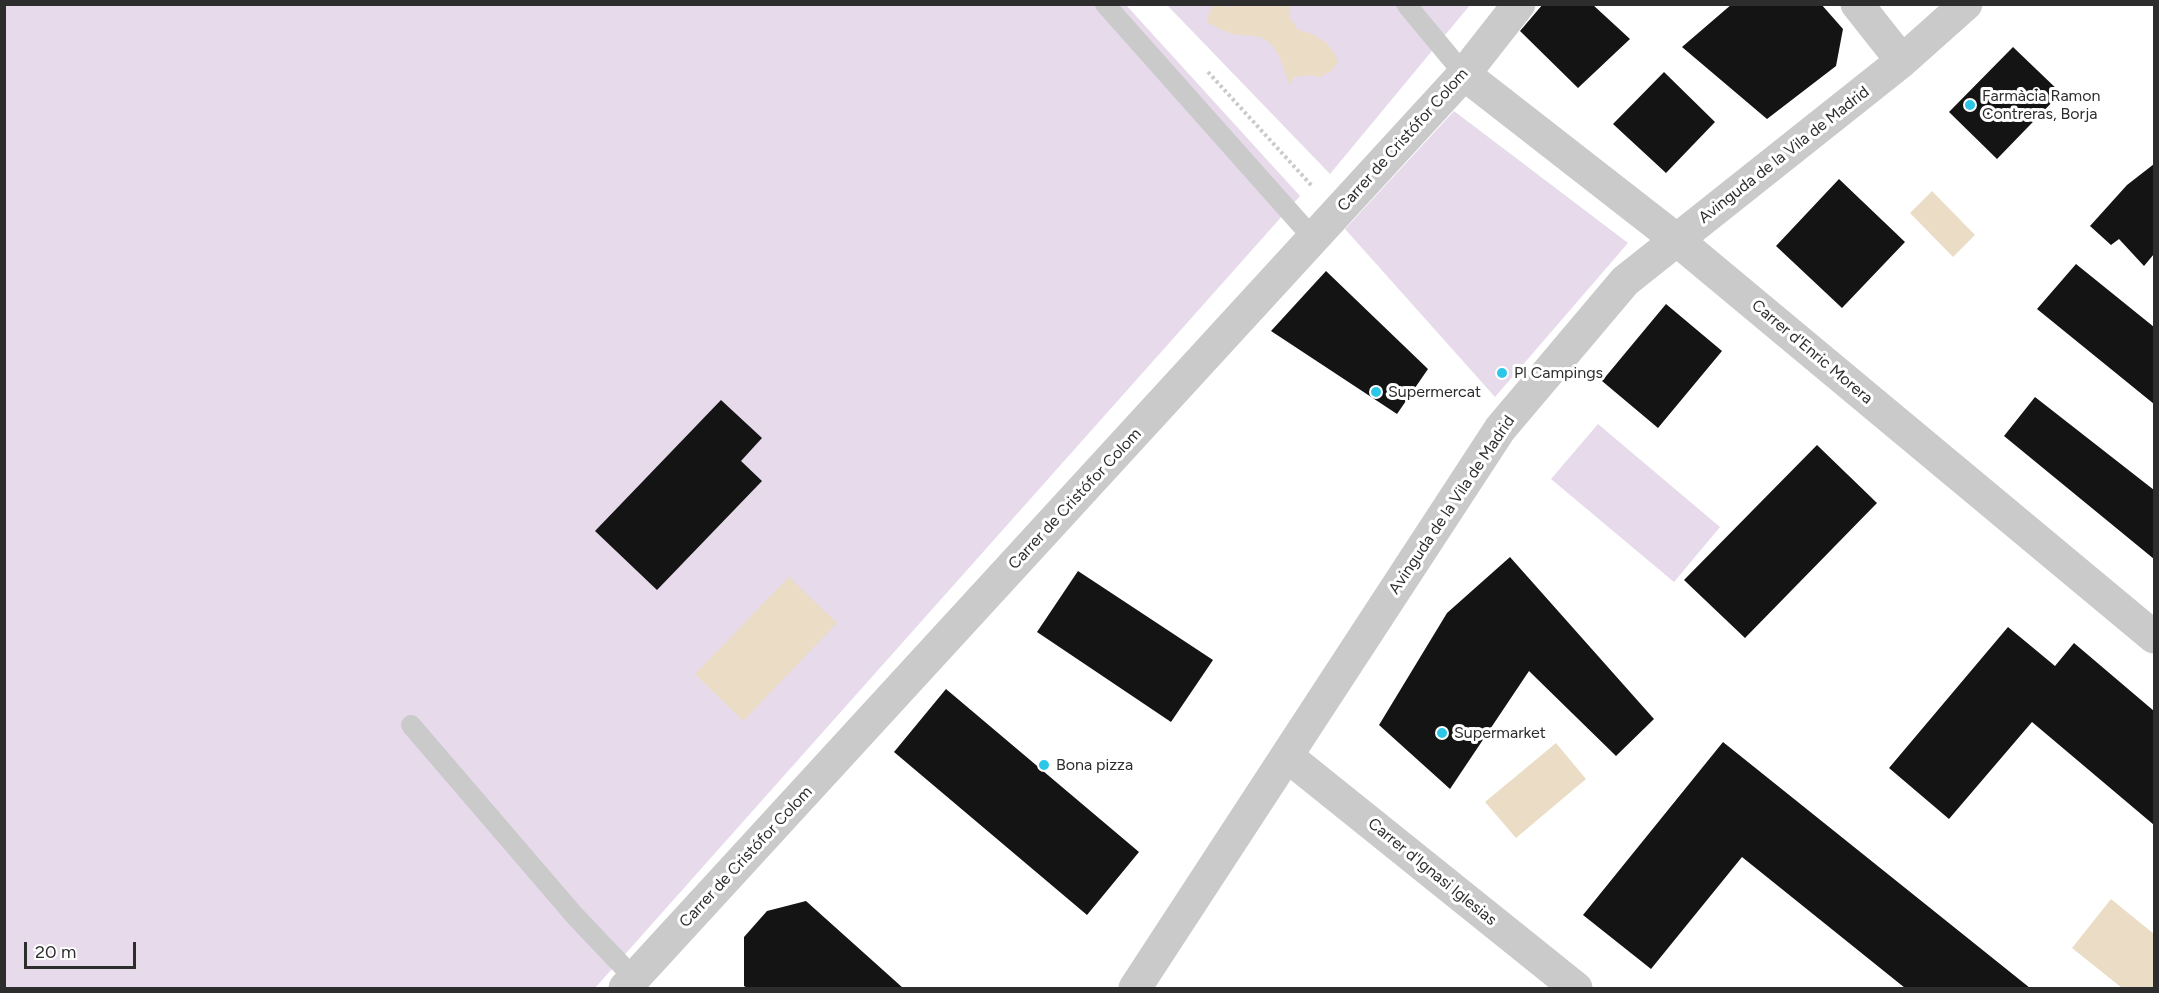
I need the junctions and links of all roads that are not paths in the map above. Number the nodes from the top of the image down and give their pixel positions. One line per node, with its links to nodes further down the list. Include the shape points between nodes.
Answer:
1 (1105, 4): 8 (lane)
2 (1406, 4): 7 (lane)
3 (1519, 4): 7 (street, Carrer de Cristófor Colom)
4 (1857, 4): 6 (street)
5 (1966, 4): 6 (street, Avinguda de la Vila de Madrid)
6 (1902, 61): 9 (street, Avinguda de la Vila de Madrid)
7 (1464, 74): 8 (street, Carrer de Cristófor Colom); 9 (street, Carrer d'Enric Morera)
8 (1313, 238): 13 (street, Carrer de Cristófor Colom)
9 (1677, 240): 10 (street, Carrer d'Enric Morera); 12 (street, Avinguda de la Vila de Madrid, via 1624,281 1500,429)
10 (2154, 637)
11 (411, 725): 13 (lane)
12 (1287, 756): 14 (street, Avinguda de la Vila de Madrid); 15 (street, Carrer d'Ignasi Iglesias)
13 (635, 985)
14 (1135, 988)
15 (1576, 988)

